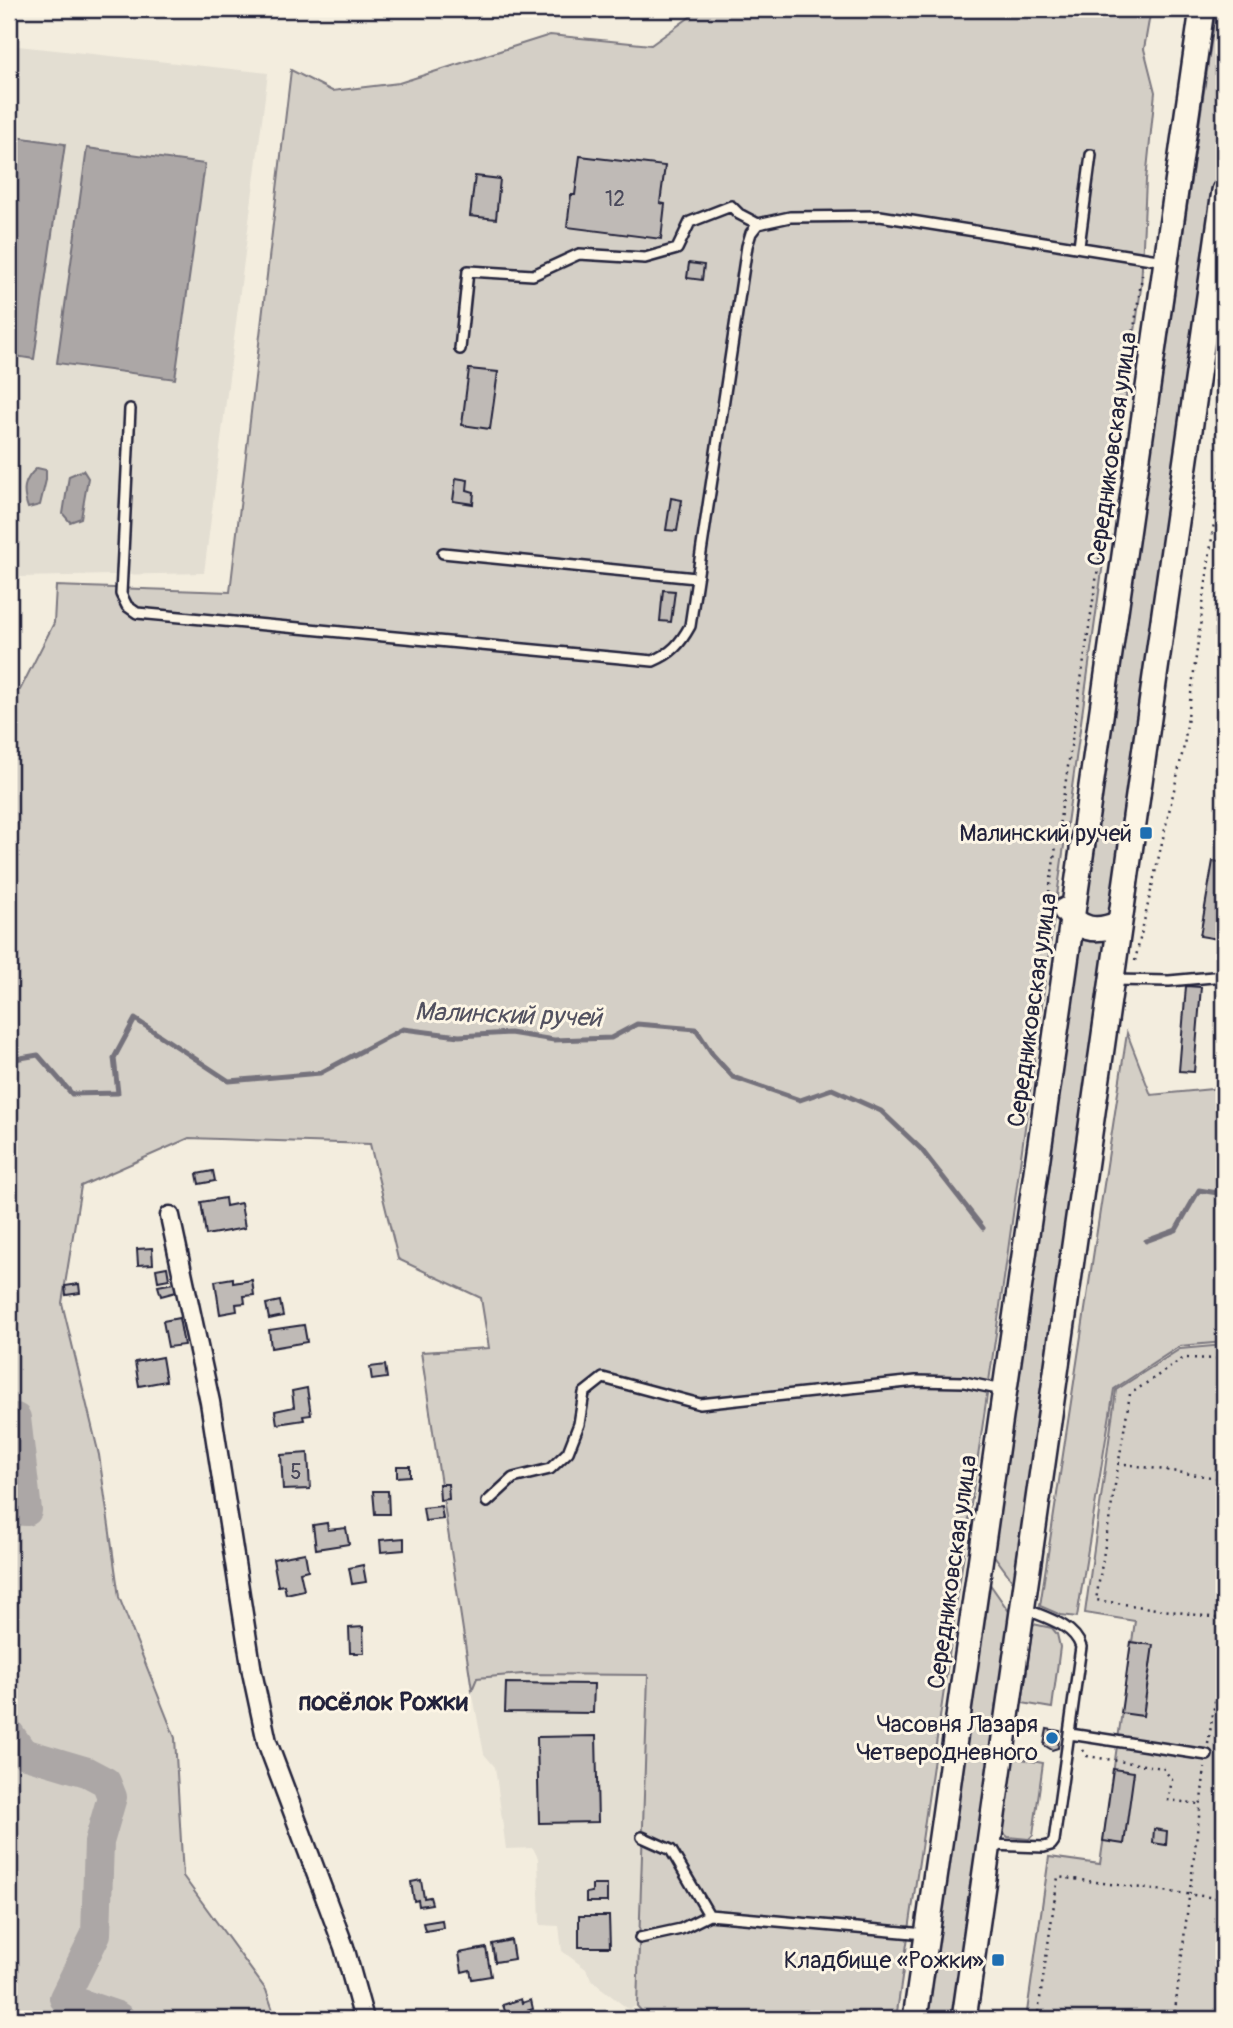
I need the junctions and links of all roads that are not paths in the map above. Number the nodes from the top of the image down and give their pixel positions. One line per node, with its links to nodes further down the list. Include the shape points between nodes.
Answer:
1 (1202, 9): 6 (street, Середниковская улица)
2 (1091, 155): 5 (lane)
3 (1224, 191): 12 (street)
4 (758, 224): 5 (lane, via 790,217 880,216); 7 (lane, via 731,206 690,222 677,249 645,258 579,254 533,275 468,271); 10 (lane, via 747,246)
5 (1079, 246): 6 (lane)
6 (1155, 259): 11 (street, Середниковская улица, via 1108,665)
7 (460, 349)
8 (130, 409): 10 (lane, via 121,594 137,613 653,661 680,644 690,626)
9 (443, 554): 10 (lane)
10 (696, 578)
11 (1072, 919): 12 (street, via 1097,930); 16 (street, Середниковская улица)
12 (1119, 923): 14 (street)
13 (1224, 976): 14 (lane)
14 (1111, 980): 18 (street)
15 (170, 1216): 26 (street, via 211,1402 267,1742 344,1947)
16 (1004, 1390): 17 (lane, via 964,1382 916,1381 700,1404 603,1378 584,1393 568,1452 550,1469 513,1478); 24 (street, Середниковская улица)
17 (488, 1502)
18 (1021, 1607): 19 (lane, via 1071,1630 1080,1641); 22 (street)
19 (1070, 1734): 20 (lane); 22 (lane, via 1054,1841 1044,1847)
20 (1207, 1755)
21 (642, 1836): 23 (lane, via 671,1850)
22 (988, 1845): 28 (street)
23 (709, 1915): 24 (lane); 25 (lane, via 681,1929)
24 (927, 1935): 27 (street, Середниковская улица)
25 (640, 1938)
26 (364, 2019)
27 (915, 2019)
28 (964, 2019)

